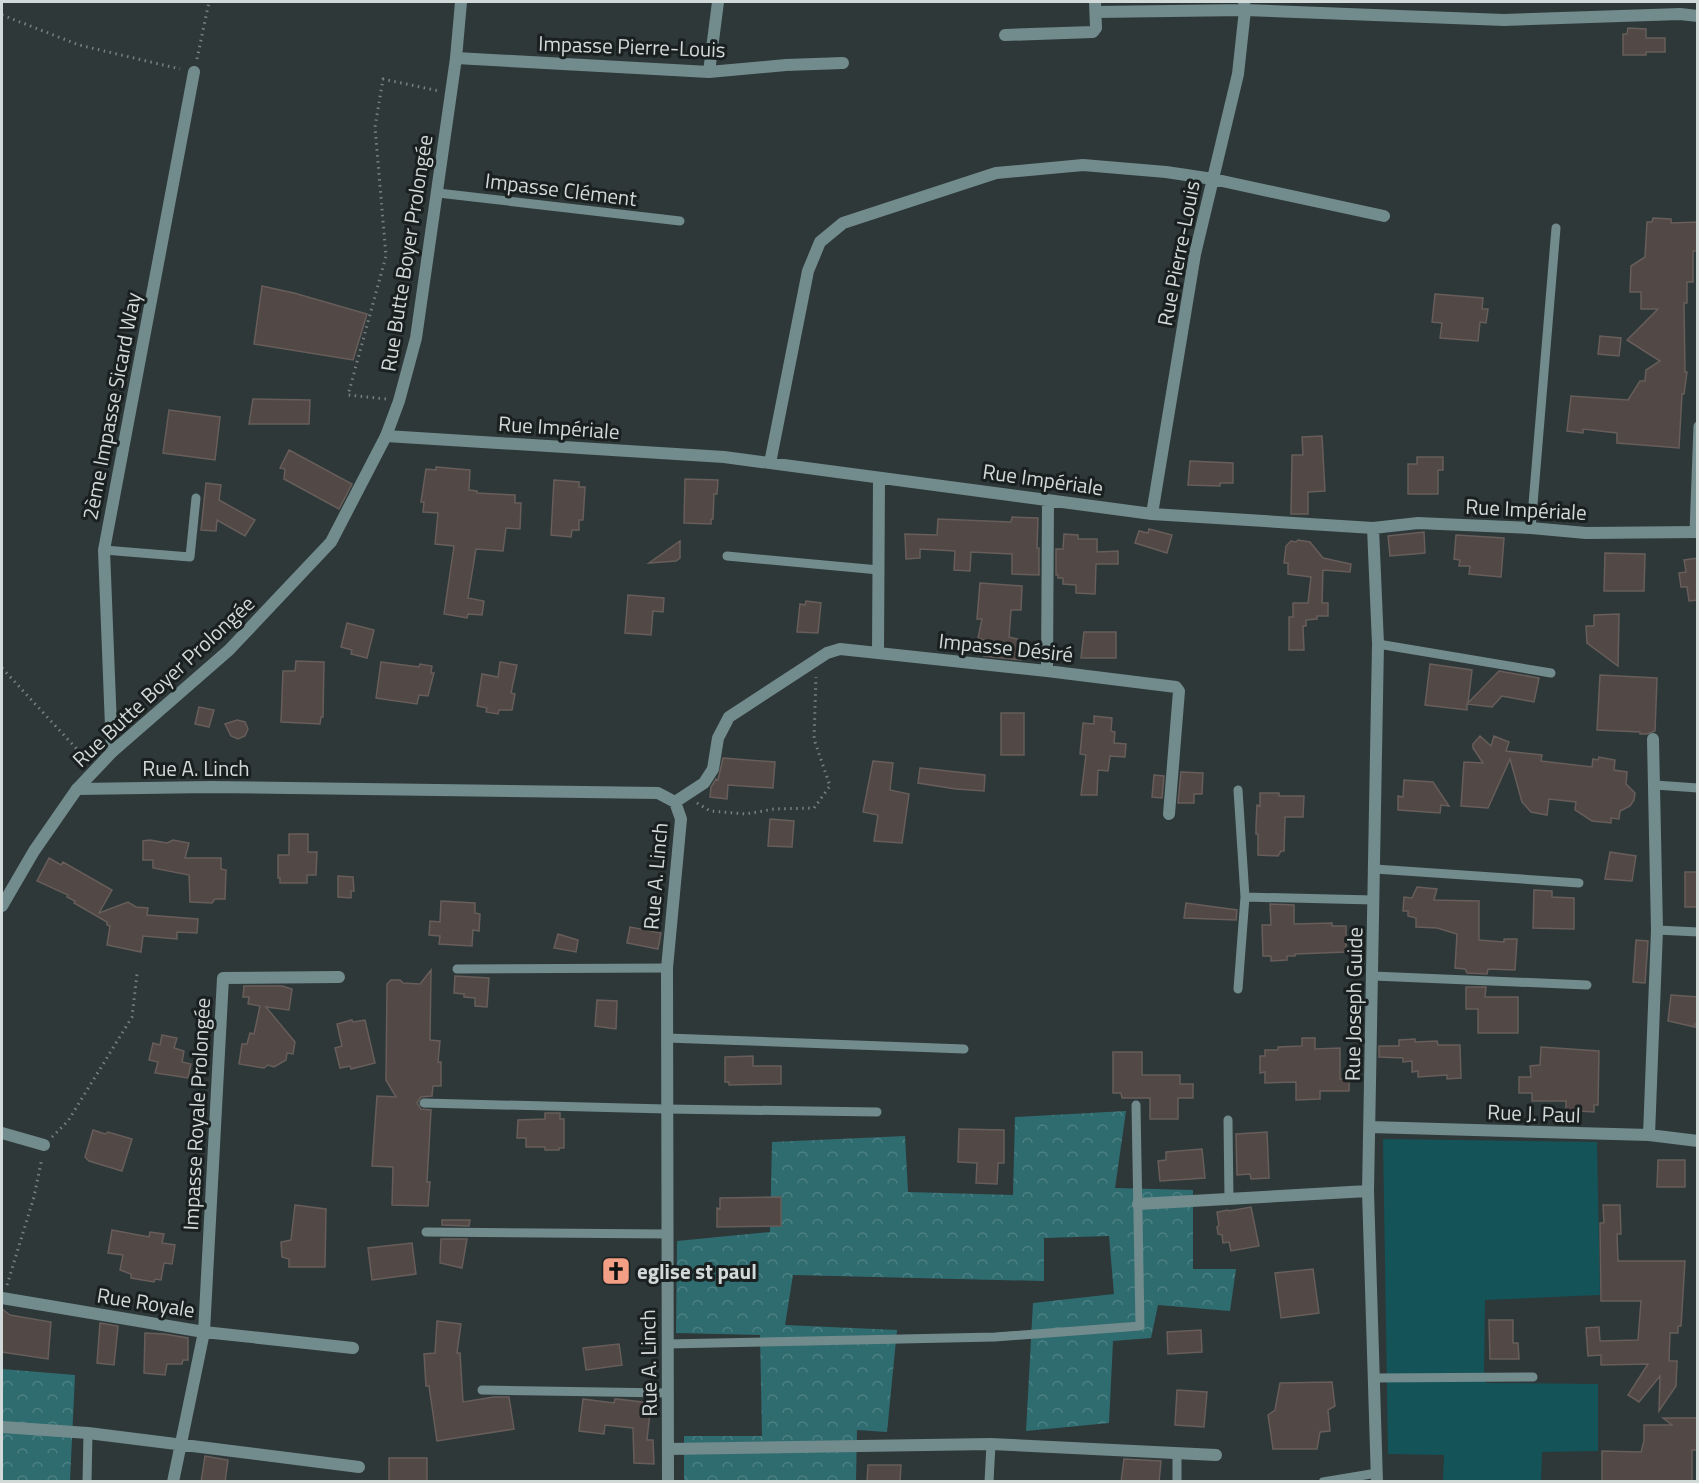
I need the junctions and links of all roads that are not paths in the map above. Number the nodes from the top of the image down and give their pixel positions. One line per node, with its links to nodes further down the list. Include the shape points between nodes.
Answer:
1 (461, 2): 9 (street, Rue Butte Boyer Prolongée)
2 (718, 2): 12 (street)
3 (1677, 2): 6 (street)
4 (1244, 6): 5 (street); 6 (street, via 1504,20); 13 (street, Rue Pierre-Louis, via 1238,74)
5 (1096, 7): 8 (street, via 1093,32)
6 (1680, 14): 7 (street)
7 (1698, 16)
8 (1005, 35)
9 (456, 58): 12 (street, Impasse Pierre-Louis); 14 (street, Rue Butte Boyer Prolongée)
10 (843, 63): 12 (street, Impasse Pierre-Louis)
11 (194, 72): 28 (street, 2ème Impasse Sicard Way)
12 (709, 72)
13 (1213, 179): 15 (street); 20 (street, via 1083,165 996,173 843,223 820,242 808,271); 24 (street, Rue Pierre-Louis, via 1195,254)
14 (438, 193): 16 (lane, Impasse Clément); 19 (street, Rue Butte Boyer Prolongée, via 416,338)
15 (1384, 216)
16 (681, 221)
17 (1556, 228): 26 (lane)
18 (1698, 426): 27 (lane)
19 (386, 436): 20 (street, Rue Impériale); 36 (street, Rue Butte Boyer Prolongée, via 331,542 229,650)
20 (770, 463): 21 (street, Rue Impériale)
21 (879, 477): 23 (street, Rue Impériale); 30 (street)
22 (196, 498): 28 (lane, via 190,557)
23 (1048, 500): 24 (street, Rue Impériale); 33 (street)
24 (1152, 514): 25 (street, Rue Impériale)
25 (1373, 528): 26 (street, Rue Impériale, via 1418,523); 31 (street, Rue Joseph Guide)
26 (1531, 528): 27 (street, Rue Impériale, via 1586,533)
27 (1696, 532)
28 (104, 550): 36 (street, 2ème Impasse Sicard Way)
29 (727, 556): 30 (lane)
30 (879, 570): 32 (street)
31 (1378, 644): 34 (lane); 43 (street, Rue Joseph Guide)
32 (878, 653): 33 (street, Impasse Désiré); 41 (street, Impasse Désiré, via 827,653 729,717 718,738 713,769 704,783)
33 (1047, 671): 42 (street, Impasse Désiré, via 1178,689)
34 (1551, 673)
35 (1653, 739): 37 (street)
36 (112, 752): 39 (street, Rue Butte Boyer Prolongée)
37 (1655, 785): 38 (lane); 48 (street)
38 (1698, 788)
39 (77, 789): 41 (street, Rue A. Linch, via 210,786 658,793); 47 (street, Rue Butte Boyer Prolongée)
40 (1238, 790): 45 (lane)
41 (680, 799): 50 (street, Rue A. Linch)
42 (1169, 814)
43 (1375, 869): 44 (lane); 46 (street, Rue Joseph Guide)
44 (1579, 883)
45 (1245, 897): 46 (lane); 55 (lane)
46 (1374, 900): 52 (street, Rue Joseph Guide)
47 (2, 906)
48 (1657, 930): 49 (lane); 65 (street)
49 (1698, 932)
50 (667, 968): 51 (lane); 56 (street, Rue A. Linch)
51 (457, 969)
52 (1373, 976): 54 (lane); 63 (street, Rue Joseph Guide)
53 (339, 977): 74 (street, Impasse Royale Prolongée, via 223,978)
54 (1587, 985)
55 (1238, 989)
56 (667, 1038): 57 (lane); 60 (street, Rue A. Linch)
57 (964, 1049)
58 (424, 1103): 60 (lane)
59 (1136, 1105): 70 (lane)
60 (666, 1109): 61 (lane); 72 (street, Rue A. Linch)
61 (877, 1112)
62 (1228, 1120): 69 (lane)
63 (1370, 1127): 65 (street, Rue J. Paul); 68 (street, Rue Joseph Guide)
64 (2, 1133): 67 (street)
65 (1649, 1135): 66 (street, Rue J. Paul)
66 (1698, 1142)
67 (44, 1145)
68 (1368, 1191): 69 (street); 78 (street, Rue Joseph Guide)
69 (1229, 1199): 70 (street)
70 (1138, 1204): 75 (lane, via 1140,1326 995,1337)
71 (426, 1232): 72 (lane)
72 (667, 1234): 75 (street, Rue A. Linch)
73 (2, 1298): 74 (street, Rue Royale)
74 (204, 1332): 76 (street); 83 (street, Rue Royale)
75 (667, 1344): 80 (street, Rue A. Linch)
76 (353, 1348)
77 (1533, 1377): 78 (lane)
78 (1376, 1378): 89 (street, Rue Joseph Guide)
79 (482, 1390): 80 (lane)
80 (668, 1393): 85 (street, Rue A. Linch)
81 (2, 1427): 82 (street)
82 (88, 1433): 83 (street); 90 (lane)
83 (181, 1443): 88 (street); 91 (street, Rue Royale)
84 (991, 1444): 85 (street); 86 (street); 93 (lane)
85 (669, 1449): 92 (street, Rue A. Linch)
86 (1177, 1454): 87 (street); 94 (lane)
87 (1216, 1455)
88 (359, 1467)
89 (1377, 1477): 95 (lane)
90 (87, 1482)
91 (173, 1482)
92 (668, 1482)
93 (989, 1482)
94 (1177, 1482)
95 (1323, 1482)

